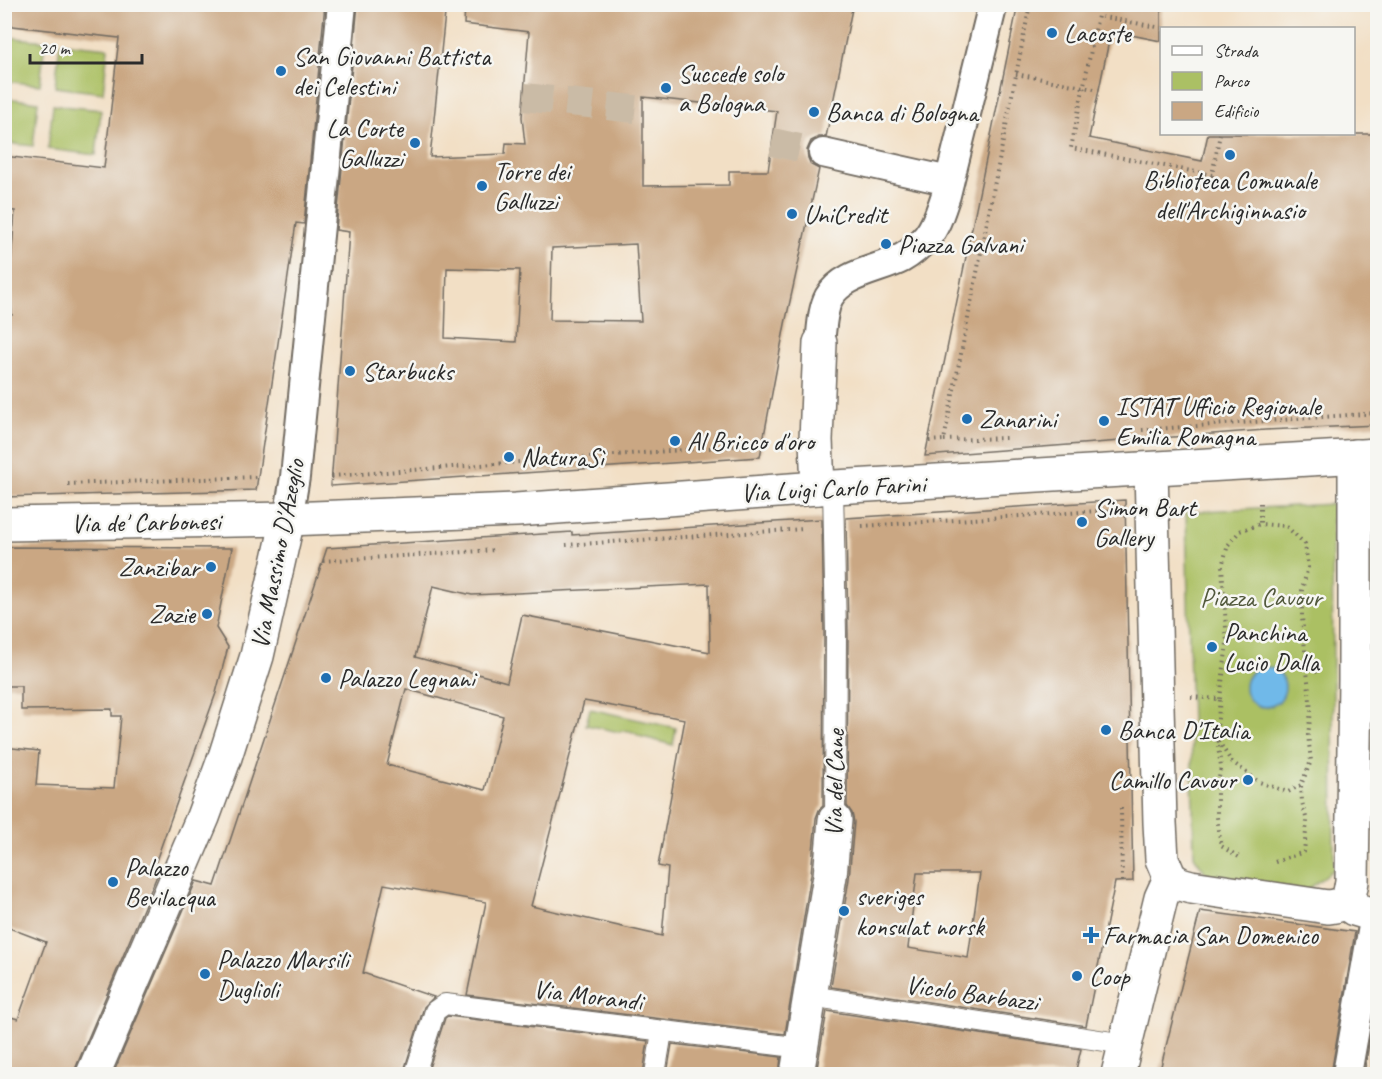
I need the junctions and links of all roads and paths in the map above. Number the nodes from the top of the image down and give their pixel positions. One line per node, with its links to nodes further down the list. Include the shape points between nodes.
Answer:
1 (342, 4): 26 (street, Via Massimo D'Azeglio)
2 (1030, 4): 5 (path)
3 (992, 12): 10 (street)
4 (1160, 28): 6 (path, via 1098,16)
5 (1016, 74): 6 (path); 15 (path)
6 (1083, 87): 7 (path); 8 (path, via 1071,148 1212,175)
7 (1099, 90)
8 (1220, 135)
9 (823, 153): 10 (street)
10 (949, 182): 11 (street, via 938,217 918,247 902,258 839,284 825,307)
11 (820, 343): 23 (street, via 816,440)
12 (1377, 413): 13 (path)
13 (1133, 431)
14 (1013, 438): 15 (path)
15 (944, 440): 16 (path)
16 (928, 441)
17 (763, 444): 20 (path)
18 (1366, 456): 19 (street, Via Luigi Carlo Farini); 32 (street)
19 (1151, 469): 23 (street, Via Luigi Carlo Farini); 31 (street)
20 (332, 476)
21 (258, 477): 22 (path)
22 (61, 484)
23 (825, 488): 26 (street, Via Luigi Carlo Farini, via 516,510); 36 (lane, Via del Cane, via 836,623)
24 (1260, 503): 28 (path)
25 (1126, 509): 29 (path)
26 (288, 519): 27 (street, Via de' Carbonesi); 45 (street, Via Massimo D'Azeglio, via 257,657 225,757)
27 (4, 524)
28 (1260, 524): 30 (path, via 1286,526 1305,544 1308,567 1302,590 1302,617); 33 (path, via 1240,531 1228,545 1222,566 1227,643)
29 (856, 527)
30 (1306, 662): 32 (path, via 1324,680); 35 (path, via 1311,761)
31 (1156, 680): 33 (path, via 1191,697); 37 (street, via 1162,860)
32 (1355, 680): 39 (street, via 1352,881)
33 (1220, 699): 34 (path)
34 (1216, 737): 35 (path, via 1231,761 1259,782 1288,792); 38 (path, via 1221,767 1217,817 1221,846)
35 (1301, 785): 38 (path, via 1307,822 1304,852)
36 (835, 820): 41 (street, Via del Cane)
37 (1170, 878): 38 (street, via 1191,888); 43 (street, via 1161,898)
38 (1258, 883): 39 (street, via 1328,907)
39 (1345, 902): 40 (street)
40 (1376, 916): 48 (street)
41 (810, 996): 43 (lane, Vicolo Barbazzi); 44 (street, Via del Cane)
42 (663, 1032): 44 (lane, Via Morandi); 46 (lane, Via Morandi, via 445,1004 435,1011); 47 (lane)
43 (1122, 1059)
44 (800, 1061)
45 (93, 1074)
46 (415, 1074)
47 (655, 1074)
48 (1347, 1074)

